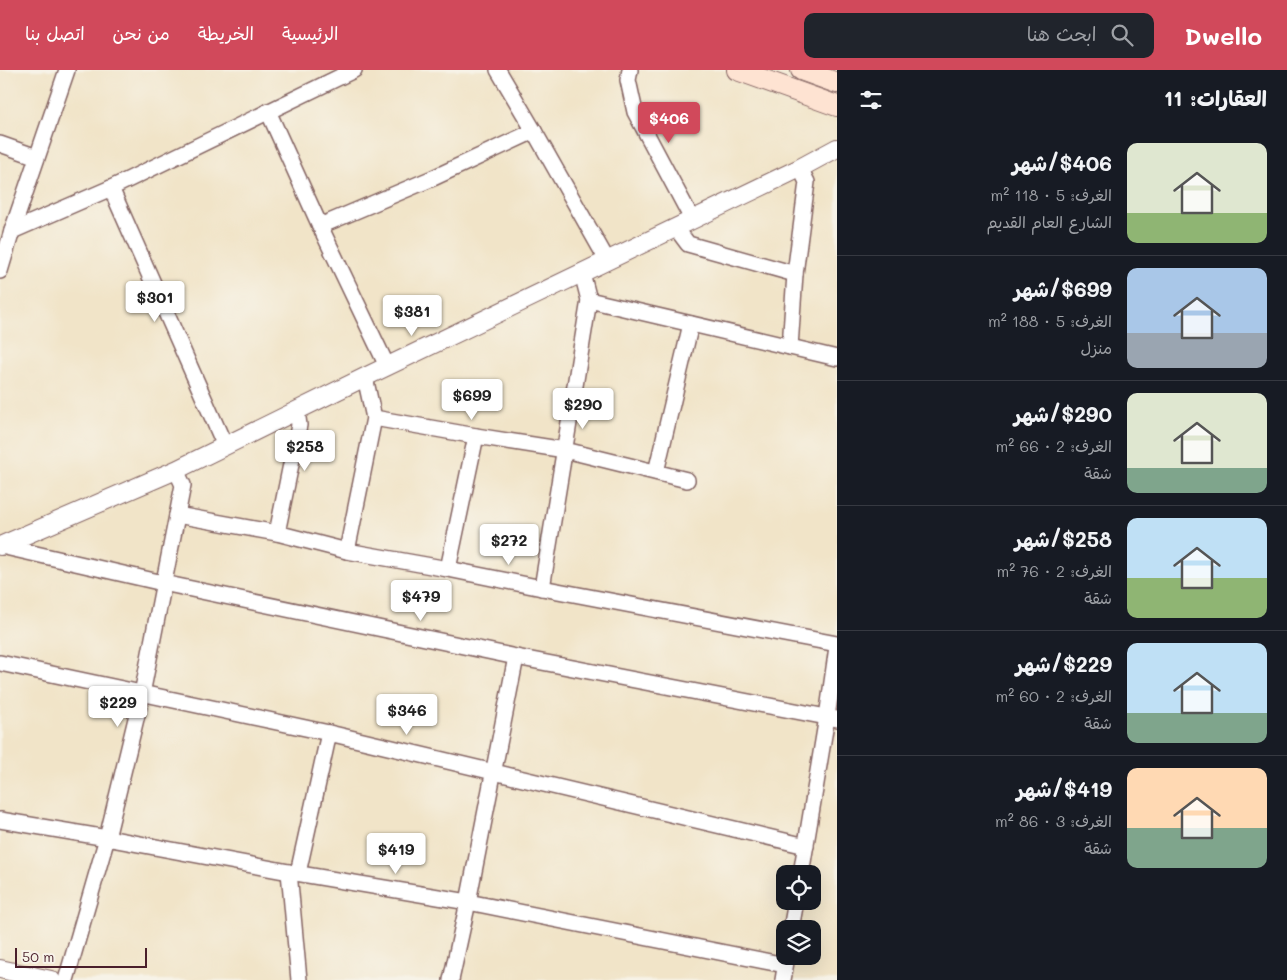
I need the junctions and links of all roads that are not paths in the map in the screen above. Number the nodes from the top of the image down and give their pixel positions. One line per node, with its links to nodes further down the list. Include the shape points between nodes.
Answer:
1 (67, 70): 13 (street)
2 (354, 70): 9 (street)
3 (498, 70): 10 (street)
4 (630, 70): 16 (street, via 628,80 635,112)
5 (737, 70): 8 (main road)
6 (802, 70): 7 (main road)
7 (837, 83)
8 (837, 106)
9 (268, 111): 15 (street); 17 (street)
10 (534, 130): 17 (street); 20 (street)
11 (0, 144): 13 (street)
12 (836, 146): 14 (street)
13 (37, 158): 19 (street)
14 (800, 168): 16 (street); 23 (street, via 806,182)
15 (111, 188): 19 (street); 33 (street)
16 (692, 219): 18 (street)
17 (320, 226): 28 (street)
18 (676, 228): 20 (street); 23 (street, via 688,244)
19 (12, 231): 21 (street)
20 (607, 260): 22 (street)
21 (0, 271)
22 (582, 273): 24 (street); 28 (street)
23 (795, 274): 26 (street)
24 (590, 300): 25 (street); 34 (street)
25 (691, 324): 26 (street); 36 (street)
26 (790, 347): 27 (street)
27 (837, 358)
28 (387, 366): 29 (street)
29 (365, 377): 30 (street); 31 (street)
30 (297, 412): 33 (street); 39 (street, via 300,425)
31 (374, 418): 32 (street); 41 (street)
32 (476, 436): 34 (street); 42 (street)
33 (225, 446): 35 (street)
34 (565, 450): 36 (street); 44 (street)
35 (176, 470): 38 (street, via 183,485); 40 (street)
36 (656, 472): 37 (street)
37 (687, 480)
38 (177, 515): 39 (street); 43 (street)
39 (277, 533): 41 (street)
40 (0, 546): 43 (street)
41 (347, 550): 42 (street)
42 (448, 568): 44 (street)
43 (163, 583): 46 (street); 48 (street)
44 (542, 588): 45 (street)
45 (837, 645): 49 (street)
46 (516, 657): 49 (street); 51 (street)
47 (0, 663): 48 (street)
48 (142, 694): 50 (street); 53 (street)
49 (832, 718): 54 (street)
50 (329, 733): 51 (street); 56 (street)
51 (493, 771): 54 (street); 57 (street)
52 (0, 820): 53 (street)
53 (107, 838): 56 (street); 61 (street)
54 (806, 846): 55 (street)
55 (803, 865)
56 (293, 872): 57 (street); 62 (street)
57 (468, 902): 58 (street); 63 (street)
58 (785, 967)
59 (0, 969): 60 (street)
60 (51, 980)
61 (66, 980)
62 (299, 980)
63 (451, 980)

